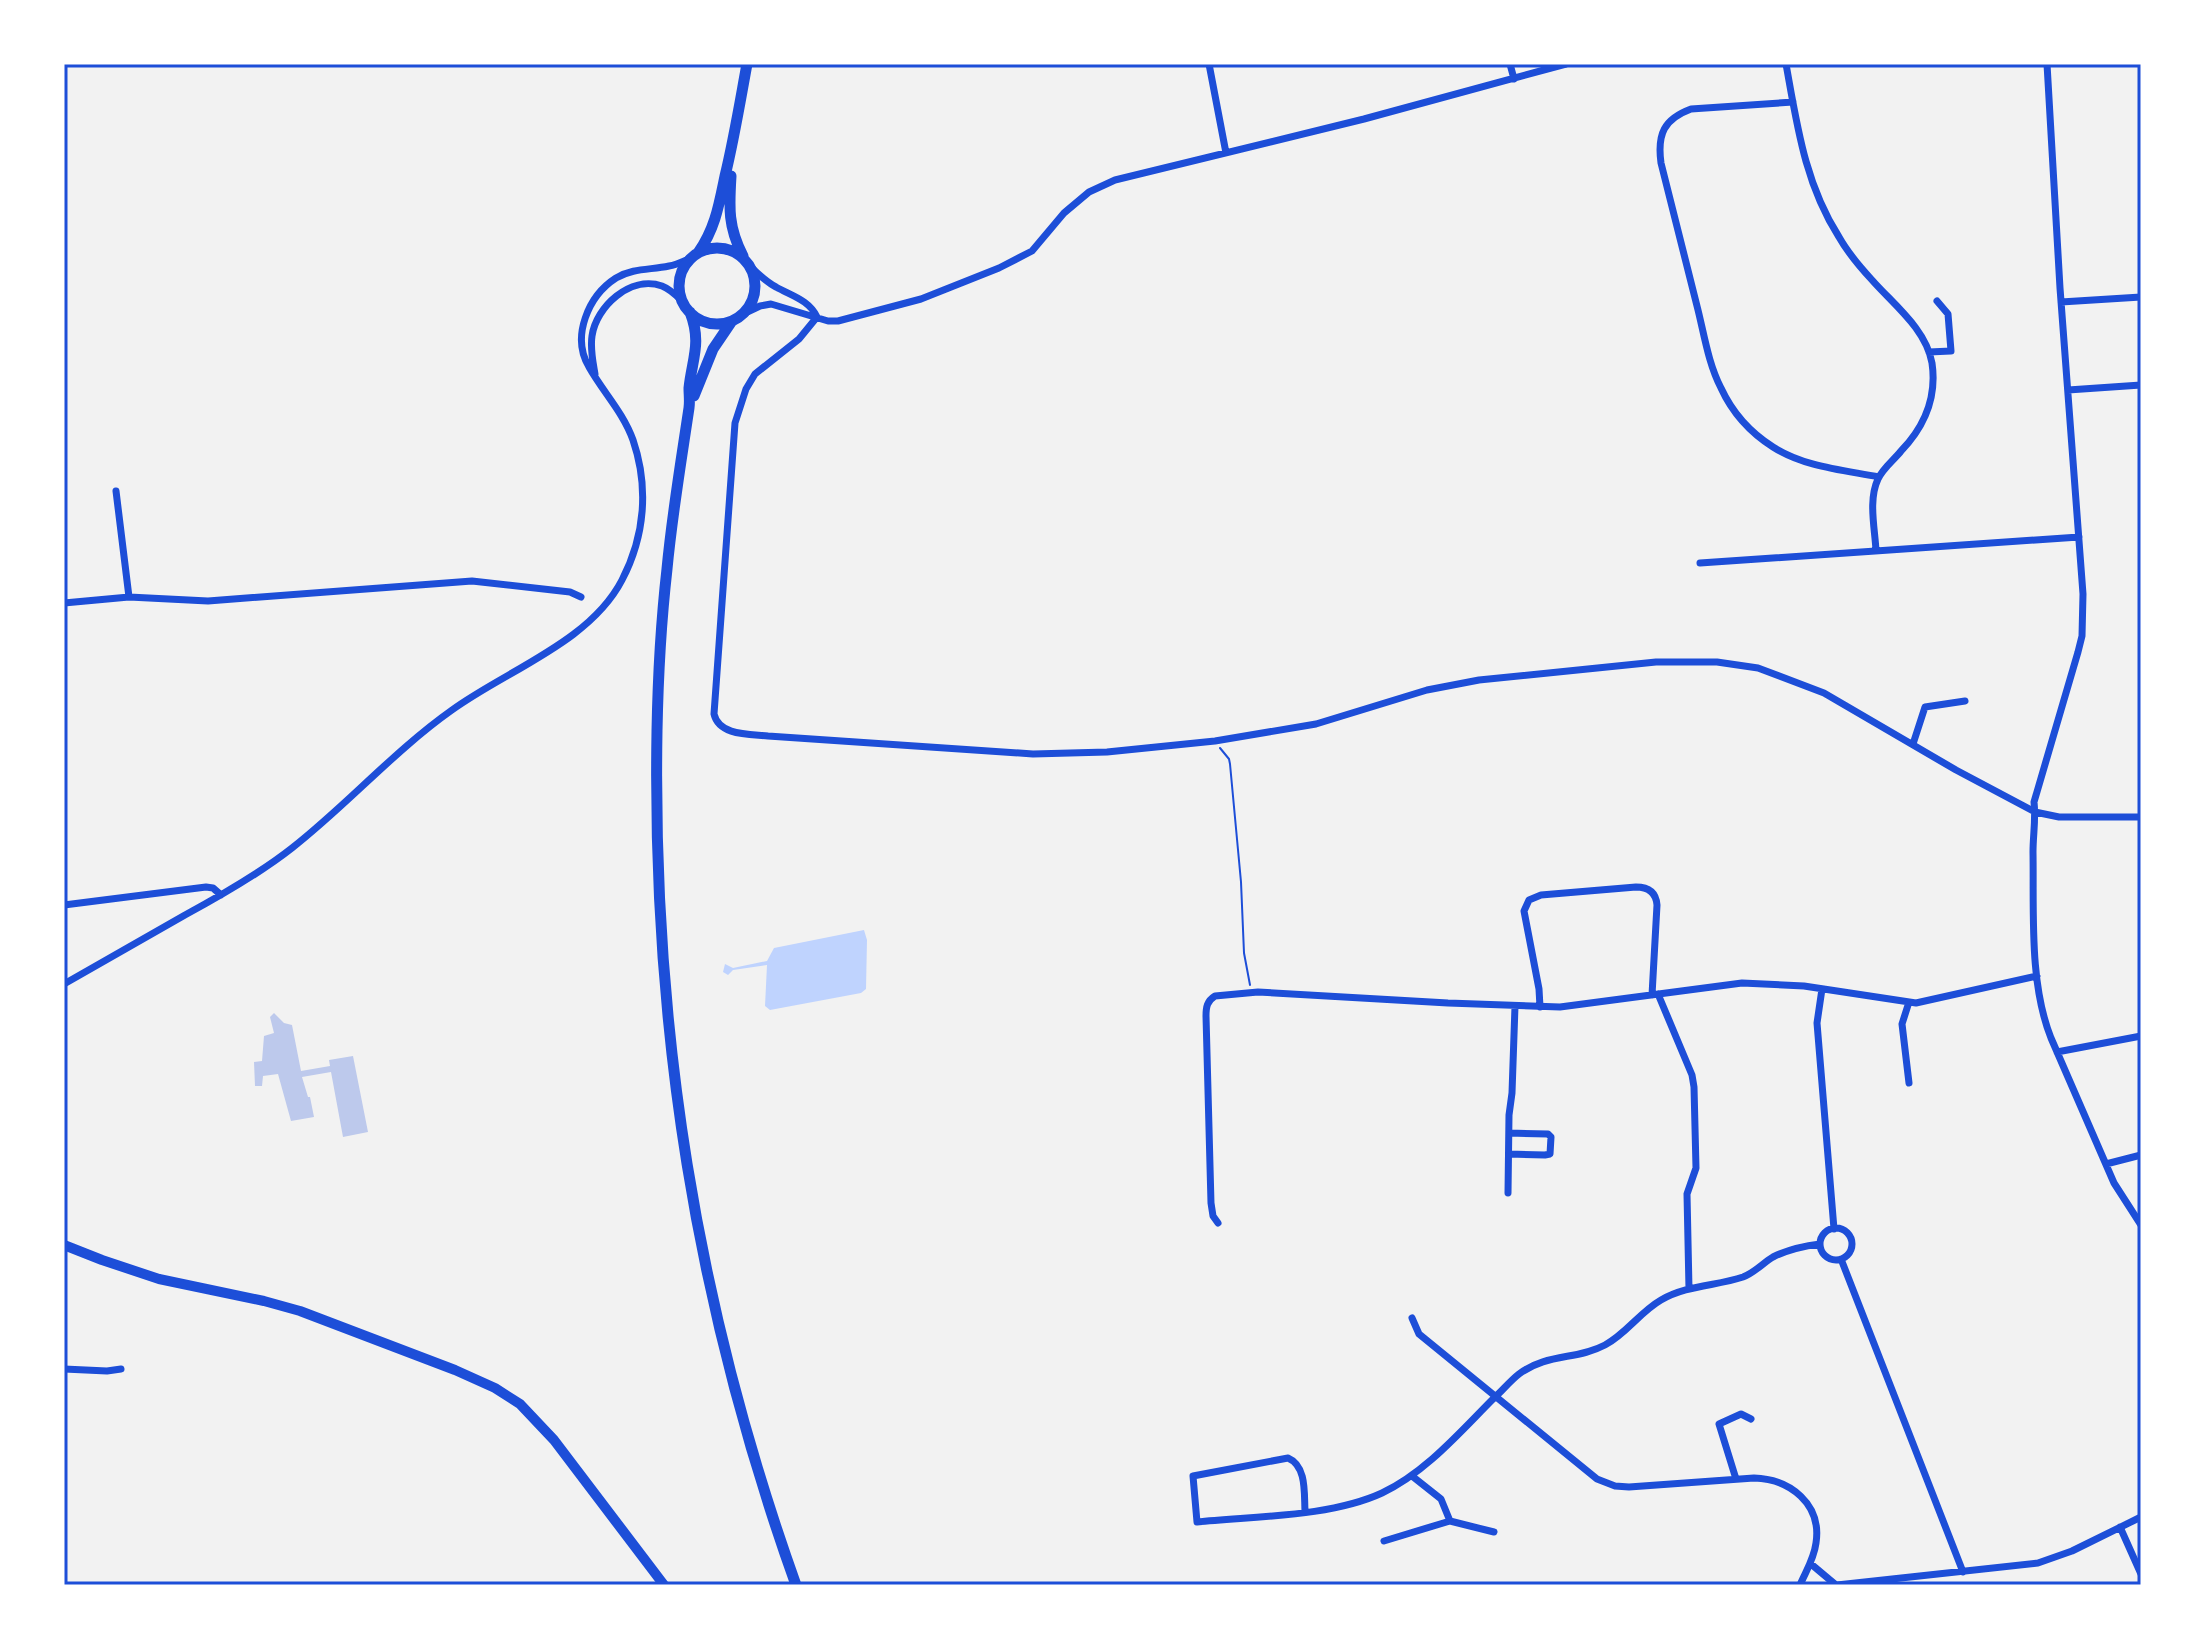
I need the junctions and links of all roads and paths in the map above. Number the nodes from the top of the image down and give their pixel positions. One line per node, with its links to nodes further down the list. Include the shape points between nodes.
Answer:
1 (747, 64): 9 (main road)
2 (1209, 64): 10 (street)
3 (1510, 64): 7 (street)
4 (1566, 64): 7 (street)
5 (1786, 64): 8 (street)
6 (2047, 64): 16 (street)
7 (1514, 79): 10 (street)
8 (1793, 102): 20 (street, via 1807,171 1825,214 1854,260 1917,330); 25 (street, via 1679,114 1661,136 1661,163 1714,372 1732,408 1758,437 1791,457)
9 (734, 141): 11 (main road, via 715,223); 12 (main road, via 731,221 733,238)
10 (1226, 153): 18 (street, via 1115,180 1089,192 1032,251 958,286 838,321)
11 (694, 256): 12 (main road, via 723,248); 14 (main road, via 679,281); 21 (street, via 627,273 601,290 582,332 585,358)
12 (748, 264): 18 (street, via 802,300); 19 (main road, via 755,291)
13 (2141, 297): 16 (street)
14 (682, 301): 17 (main road); 21 (street, via 666,288 647,284 612,300 592,336)
15 (1937, 301): 20 (street, via 1948,314 1951,351)
16 (2061, 302): 23 (street)
17 (690, 312): 19 (main road, via 707,322); 24 (main road, via 697,343)
18 (817, 317): 19 (street, via 771,304); 34 (street, via 799,339 755,374 735,423 717,724 768,736 1033,754)
19 (736, 318): 24 (main road, via 713,349)
20 (1929, 352): 25 (street, via 1933,382 1927,415)
21 (596, 377): 38 (street, via 631,436 643,488 639,535 617,590 573,636 451,710 293,848)
22 (2141, 385): 23 (street)
23 (2068, 390): 27 (street)
24 (690, 403): 81 (main road, via 666,570 659,676 656,818 664,986 679,1120 714,1311)
25 (1879, 477): 28 (street, via 1873,504)
26 (116, 491): 30 (street)
27 (2079, 537): 28 (street); 36 (street, via 2082,636 2037,787)
28 (1876, 551): 29 (street)
29 (1700, 563)
30 (129, 597): 31 (street, via 208,601 472,581); 32 (street)
31 (581, 597)
32 (64, 603)
33 (1965, 701): 35 (street, via 1925,707)
34 (1215, 741): 35 (street, via 1316,724 1479,680 1700,661 1758,668 1813,687); 43 (path, via 1230,764)
35 (1913, 744): 36 (street)
36 (2035, 812): 37 (street); 40 (street)
37 (2141, 817)
38 (221, 895): 39 (street, via 206,887); 41 (street)
39 (64, 905)
40 (2037, 976): 45 (street); 49 (street)
41 (64, 984)
42 (1822, 989): 44 (street, via 1734,983); 45 (street); 58 (street, via 1817,1023)
43 (1251, 993): 46 (street); 56 (street, via 1215,996 1206,1008 1211,1203)
44 (1655, 994): 47 (street); 47 (street, via 1657,905 1650,890 1541,895 1529,900 1524,911); 62 (street, via 1694,1087 1696,1168 1687,1194)
45 (1909, 1002): 50 (street, via 1902,1024)
46 (1515, 1006): 47 (street); 51 (street)
47 (1540, 1007)
48 (2141, 1036): 49 (street)
49 (2057, 1052): 54 (street)
50 (1909, 1083)
51 (1509, 1133): 52 (street); 52 (street, via 1548,1134 1552,1150 1545,1155)
52 (1509, 1154): 55 (street)
53 (2141, 1155): 54 (street)
54 (2106, 1164): 57 (street)
55 (1508, 1193)
56 (1218, 1223)
57 (2141, 1225)
58 (1834, 1229): 59 (street); 61 (street, via 1851,1239 1850,1250)
59 (1820, 1244): 61 (street, via 1826,1257); 62 (street, via 1778,1255 1743,1277)
60 (64, 1245): 80 (main road, via 159,1279 300,1311 495,1388 520,1404 554,1440)
61 (1841, 1259): 77 (street)
62 (1689, 1289): 66 (street, via 1654,1304 1604,1346 1530,1367)
63 (1412, 1318): 66 (street, via 1419,1334)
64 (64, 1369): 65 (street)
65 (121, 1369)
66 (1495, 1397): 68 (street); 69 (street, via 1605,1483 1629,1487)
67 (1751, 1419): 69 (street, via 1741,1414 1719,1424)
68 (1412, 1476): 70 (street, via 1345,1506); 72 (street, via 1441,1499)
69 (1736, 1479): 76 (street, via 1781,1482 1804,1499 1817,1527)
70 (1305, 1511): 70 (street, via 1197,1522 1193,1476 1288,1458 1301,1469)
71 (2141, 1517): 73 (street)
72 (1450, 1521): 74 (street); 75 (street)
73 (2120, 1527): 77 (street, via 2038,1563); 78 (street)
74 (1494, 1532)
75 (1384, 1541)
76 (1811, 1564): 82 (street); 83 (street)
77 (1963, 1572): 79 (street)
78 (2141, 1574)
79 (1900, 1582): 83 (street)
80 (664, 1585)
81 (796, 1585)
82 (1800, 1585)
83 (1836, 1585)

